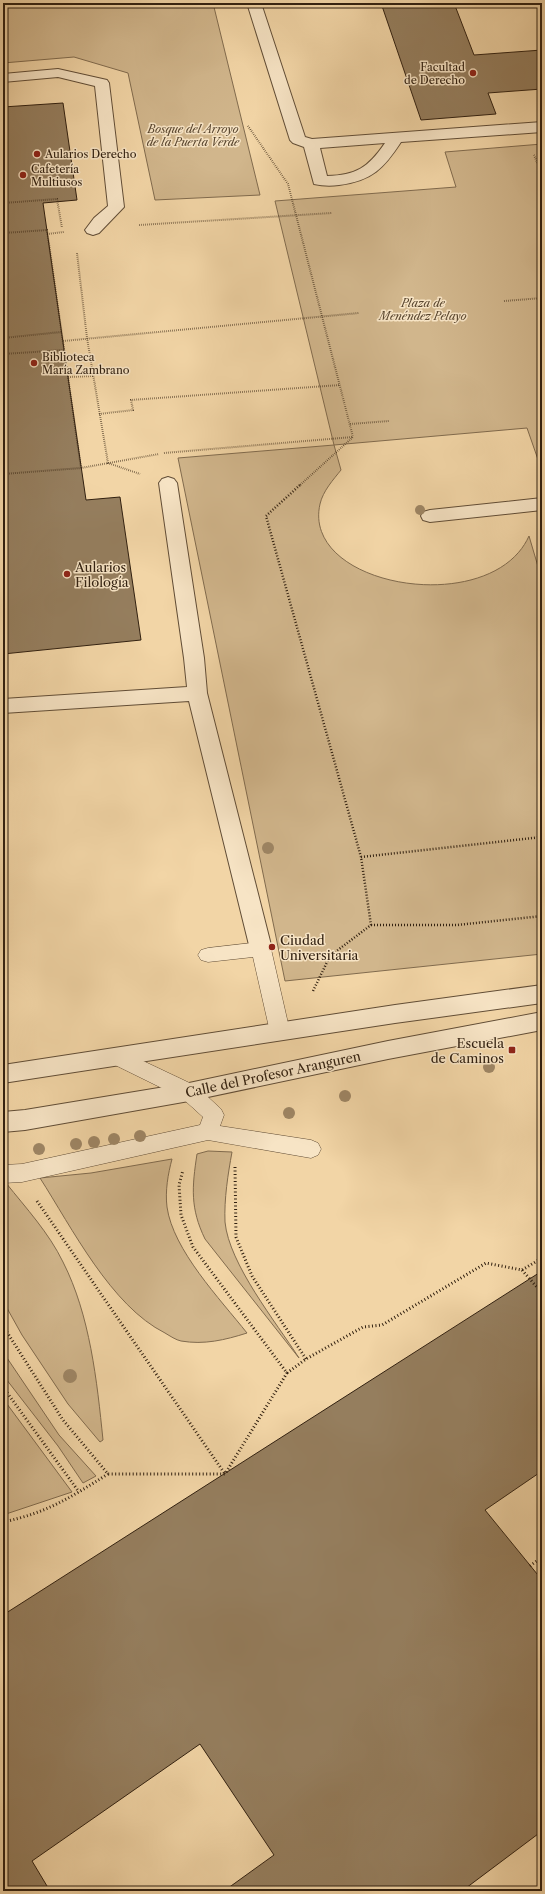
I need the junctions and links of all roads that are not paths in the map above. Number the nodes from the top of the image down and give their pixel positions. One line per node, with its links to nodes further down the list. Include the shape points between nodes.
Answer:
1 (254, 3): 5 (street, via 298,140)
2 (3, 78): 6 (street, via 58,74 102,83 116,208)
3 (542, 127): 4 (street)
4 (396, 138): 5 (street); 5 (street, via 381,162 363,176 342,180 320,181)
5 (311, 144)
6 (93, 230)
7 (168, 483): 10 (street)
8 (542, 504): 9 (street)
9 (430, 516)
10 (197, 693): 11 (street); 12 (street)
11 (3, 706)
12 (261, 950): 13 (lane); 16 (lane)
13 (208, 955)
14 (542, 994): 16 (street)
15 (542, 1021): 19 (street, Calle del Profesor Aranguren)
16 (280, 1032): 17 (street)
17 (120, 1058): 18 (street); 19 (lane)
18 (3, 1074)
19 (189, 1092): 20 (street, Calle del Profesor Aranguren); 21 (lane, via 214,1115)
20 (3, 1122)
21 (208, 1132): 22 (lane); 23 (lane, via 22,1173)
22 (311, 1149)
23 (3, 1174)

